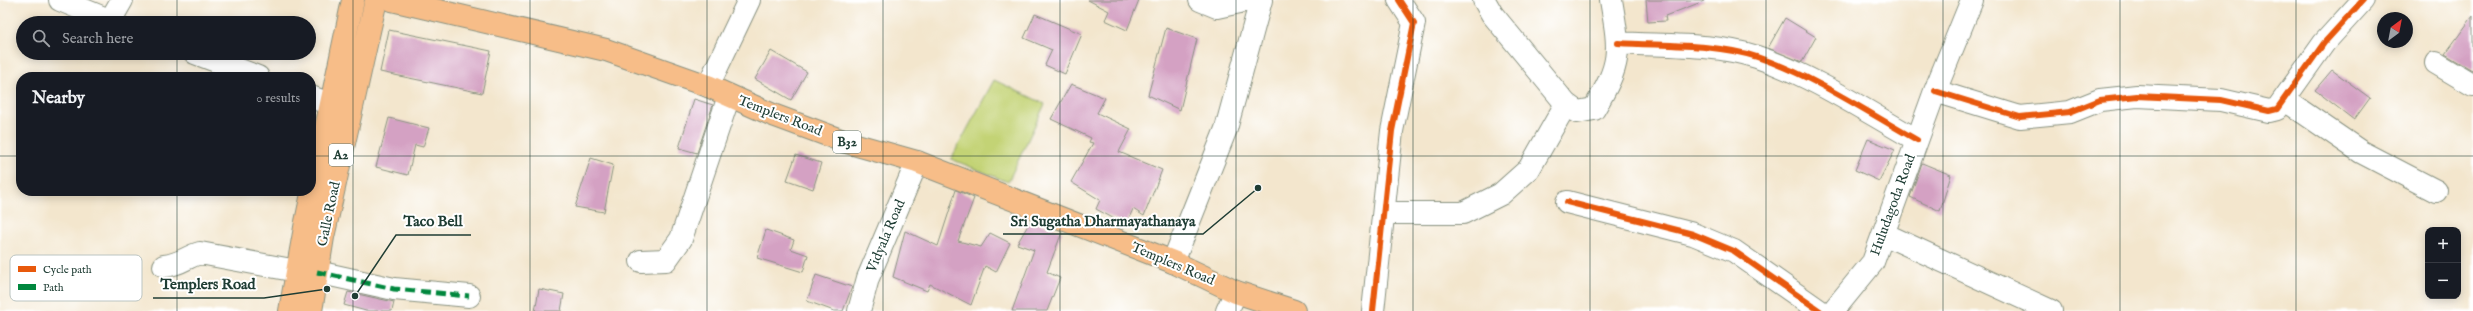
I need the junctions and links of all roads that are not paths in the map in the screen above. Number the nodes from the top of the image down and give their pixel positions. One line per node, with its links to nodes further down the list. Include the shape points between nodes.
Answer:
1 (60, 0): 15 (street)
2 (122, 0): 16 (street)
3 (353, 0): 26 (main road, Galle Road / A2)
4 (376, 0): 39 (main road, Galle Road / A2)
5 (392, 0): 22 (main road, Templers Road / B32, via 606,50)
6 (749, 0): 22 (street)
7 (1200, 0): 8 (street, via 1218,7)
8 (1249, 0)
9 (1262, 0): 37 (street, via 1226,129)
10 (1399, 0): 34 (street, via 1414,23 1392,131)
11 (1484, 0): 27 (street, via 1492,14)
12 (1611, 0): 17 (street)
13 (1972, 0): 23 (street, Huludagoda Road)
14 (2363, 0): 25 (street, via 2324,43)
15 (99, 16)
16 (115, 16)
17 (1618, 43): 27 (street, via 1616,64 1594,110 1577,112); 28 (street, via 1709,47 1756,57 1796,72)
18 (213, 60): 20 (street)
19 (2436, 63): 21 (street)
20 (245, 72)
21 (2473, 85)
22 (708, 86): 24 (main road, Templers Road / B32)
23 (1935, 91): 25 (street, via 2020,117 2070,112 2100,100 2137,96 2221,100 2269,111 2277,109); 28 (street, Huludagoda Road)
24 (729, 96): 30 (main road, Templers Road / B32, via 846,142); 36 (street, via 680,239 666,260)
25 (2285, 100): 31 (street, via 2360,152)
26 (321, 101): 29 (main road, Galle Road / A2)
27 (1566, 104): 34 (street, via 1529,169 1501,194 1464,213)
28 (1917, 140): 35 (street, Huludagoda Road)
29 (316, 150)
30 (917, 162): 37 (main road, Templers Road / B32); 44 (street, Vidyala Road, via 868,278)
31 (2436, 192)
32 (312, 196): 39 (main road, Galle Road / A2)
33 (1567, 202): 47 (street, via 1693,234 1734,251)
34 (1384, 213): 46 (street)
35 (1884, 234): 48 (street, Huludagoda Road, via 1873,262); 49 (street)
36 (641, 261)
37 (1172, 262): 41 (main road, Templers Road / B32)
38 (164, 266): 39 (street, via 179,264 200,253)
39 (307, 272): 40 (street, via 394,289); 42 (main road, Galle Road / A2); 43 (main road, Galle Road / A2)
40 (469, 296)
41 (1232, 302): 45 (main road, Templers Road / B32)
42 (290, 311)
43 (311, 311)
44 (859, 311)
45 (1294, 311)
46 (1373, 311)
47 (1820, 311)
48 (1833, 311)
49 (2051, 311)

